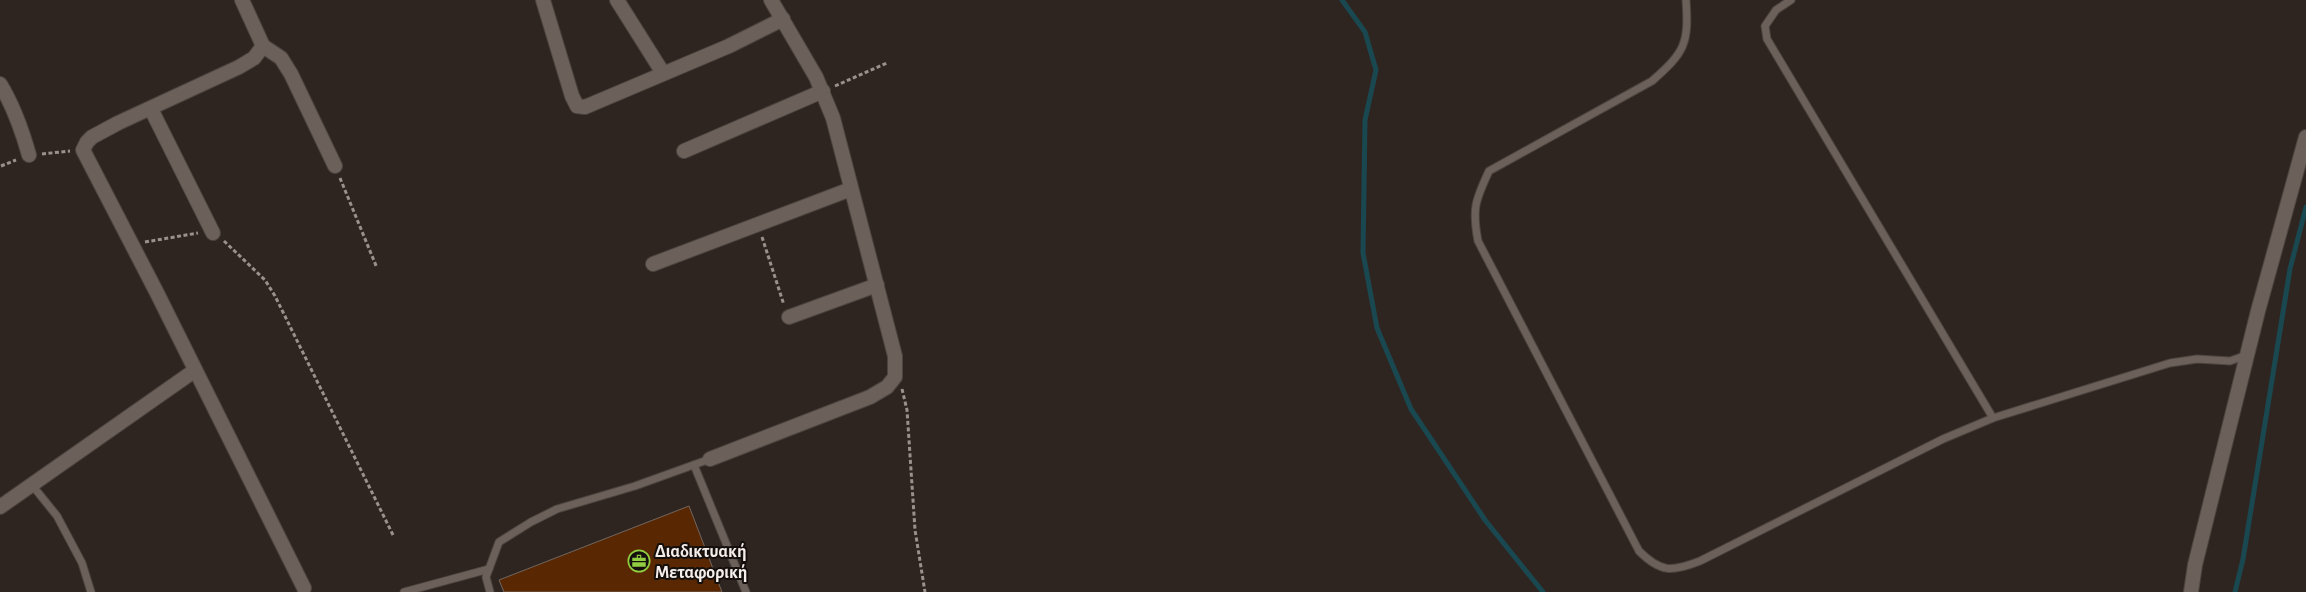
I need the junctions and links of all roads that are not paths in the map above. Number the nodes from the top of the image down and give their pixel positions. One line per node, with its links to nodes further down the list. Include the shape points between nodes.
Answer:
1 (242, 0): 8 (street)
2 (543, 0): 9 (street, via 577,106 585,107)
3 (617, 0): 9 (street)
4 (771, 0): 7 (street)
5 (1686, 0): 24 (lane, via 1688,29 1681,51 1671,64 1652,82 1489,172 1477,197 1474,216 1478,242 1639,552 1652,564 1664,569 1679,569 1693,564 1943,439)
6 (1791, 0): 24 (lane, via 1776,10 1765,26 1767,39)
7 (783, 19): 9 (street); 11 (street)
8 (263, 46): 12 (street, via 254,58 238,67); 16 (street, via 280,58 291,74)
9 (663, 74)
10 (0, 84): 15 (street, via 20,124)
11 (823, 91): 14 (street); 17 (street)
12 (151, 109): 18 (street); 23 (street, via 92,137 83,150)
13 (2306, 137): 22 (street)
14 (684, 151)
15 (29, 155)
16 (335, 166)
17 (851, 189): 19 (street); 20 (street)
18 (213, 233)
19 (653, 264)
20 (877, 286): 21 (street); 25 (street, via 895,356 895,377 887,387 870,397)
21 (789, 317)
22 (2247, 355): 24 (lane, via 2230,360 2197,358 2170,363); 35 (street, via 2195,564)
23 (194, 370): 27 (street); 30 (street)
24 (1993, 418)
25 (710, 460): 26 (lane)
26 (694, 465): 29 (lane, via 557,509 531,522 499,542); 34 (lane)
27 (32, 485): 28 (street); 31 (lane, via 57,516 82,564)
28 (0, 507)
29 (489, 569): 32 (lane); 33 (lane, via 486,577)
30 (304, 588)
31 (91, 592)
32 (404, 592)
33 (490, 592)
34 (746, 592)
35 (2191, 592)

